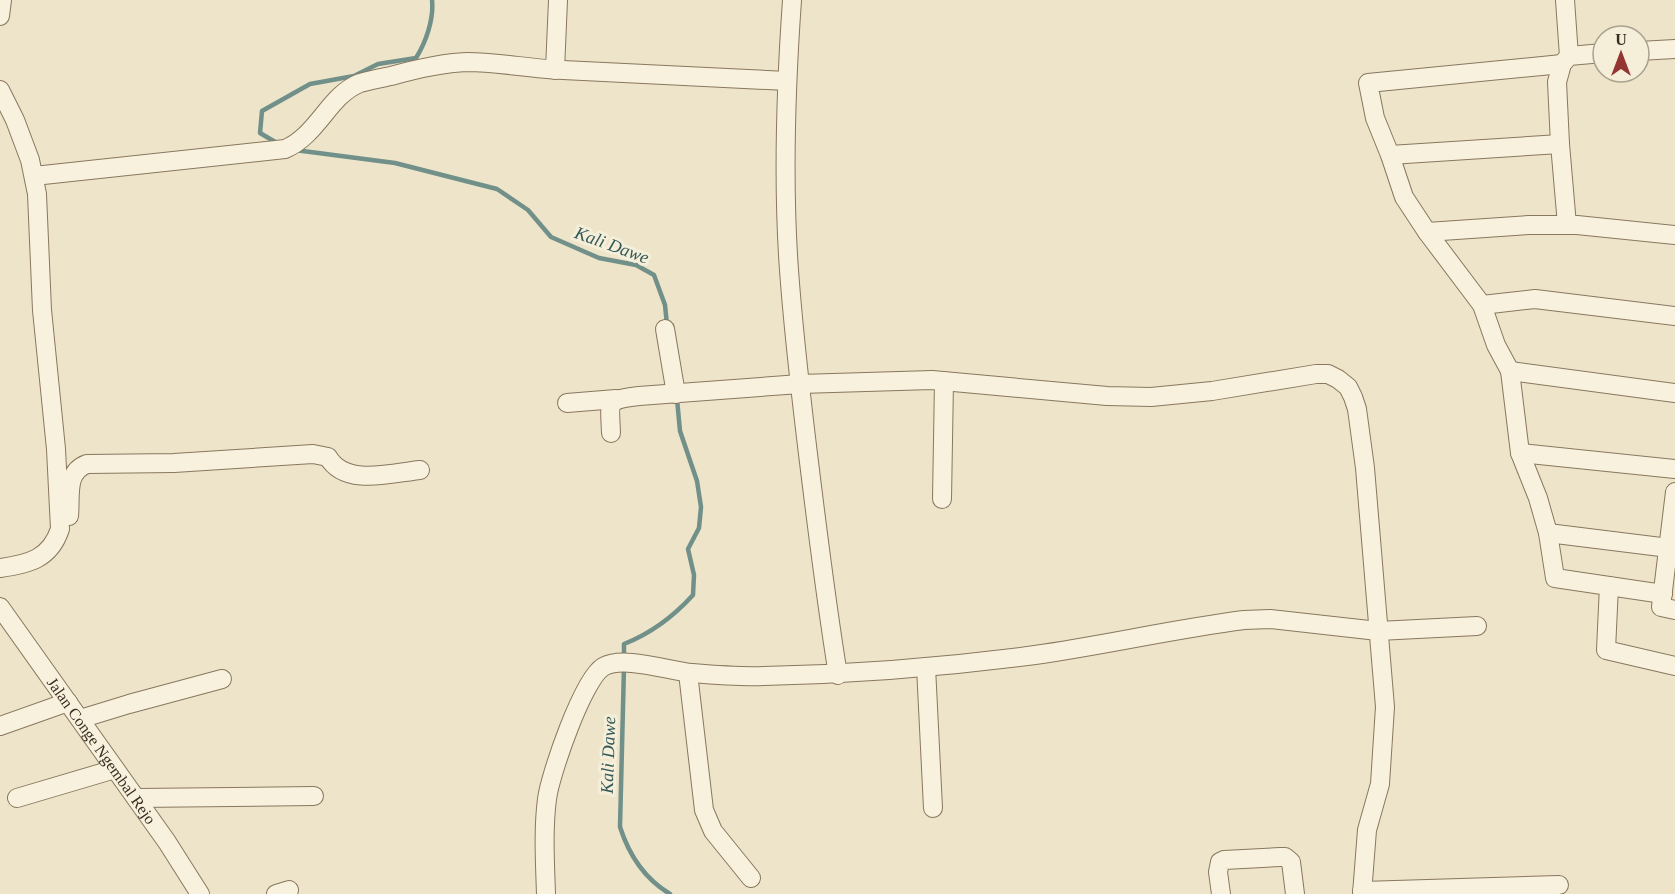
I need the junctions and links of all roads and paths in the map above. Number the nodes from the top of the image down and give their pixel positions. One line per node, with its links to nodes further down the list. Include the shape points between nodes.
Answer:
1 (2, 0): 5 (street)
2 (558, 0): 10 (street)
3 (792, 0): 11 (street)
4 (1565, 0): 9 (street)
5 (0, 16)
6 (1675, 48): 7 (street)
7 (1651, 50)
8 (1591, 55): 9 (street)
9 (1565, 60): 13 (street, via 1557,82); 14 (street, via 1368,82 1374,118)
10 (555, 70): 11 (street); 15 (street, via 468,62 419,68 350,87 307,135 296,144 274,151)
11 (786, 81): 24 (street, via 788,243)
12 (0, 90): 15 (street)
13 (1560, 144): 14 (street); 16 (street)
14 (1390, 155): 17 (street, via 1404,197)
15 (34, 176): 35 (street)
16 (1567, 225): 17 (street); 18 (street)
17 (1427, 232): 19 (street)
18 (1675, 235)
19 (1482, 305): 20 (street, via 1535,298); 22 (street)
20 (1675, 316)
21 (665, 329): 26 (street)
22 (1510, 371): 25 (street); 30 (street)
23 (944, 381): 24 (street); 34 (street); 44 (street, via 1131,398 1175,396 1316,374 1338,379 1348,387 1357,409)
24 (800, 384): 26 (street); 48 (street, via 822,577)
25 (1675, 393)
26 (676, 394): 27 (street)
27 (616, 399): 28 (street); 29 (street, via 610,406)
28 (567, 403)
29 (611, 433)
30 (1520, 453): 31 (street); 36 (street)
31 (1675, 469)
32 (420, 470): 35 (street, via 355,475 338,469 328,457 314,454 87,464 74,473 69,516)
33 (1675, 492): 37 (street)
34 (942, 499)
35 (60, 529): 38 (street, via 50,550 40,557)
36 (1548, 533): 37 (street); 39 (street, via 1555,578)
37 (1669, 548): 40 (street)
38 (0, 568)
39 (1609, 586): 40 (street); 45 (street, via 1606,650)
40 (1663, 594): 42 (street, via 1661,607)
41 (0, 607): 50 (street, Jalan Conge Ngembal Rejo)
42 (1675, 609)
43 (1477, 626): 44 (street)
44 (1378, 631): 46 (street, via 1270,619 1244,620 1036,654); 60 (street, via 1384,736 1380,784 1366,830)
45 (1675, 666)
46 (926, 667): 48 (street); 57 (street)
47 (688, 673): 48 (street, via 735,677); 58 (street, via 704,810 712,831); 62 (street, via 624,664 608,665 597,672 565,738 547,796)
48 (838, 675)
49 (222, 679): 51 (street)
50 (68, 702): 51 (street, Jalan Conge Ngembal Rejo); 52 (street)
51 (80, 719): 53 (street, Jalan Conge Ngembal Rejo)
52 (0, 726)
53 (115, 769): 55 (street); 56 (street, Jalan Conge Ngembal Rejo)
54 (314, 796): 56 (street)
55 (16, 798)
56 (136, 798): 61 (street, Jalan Conge Ngembal Rejo)
57 (933, 808)
58 (751, 878)
59 (1559, 885): 60 (street)
60 (1362, 892)
61 (200, 894)
62 (546, 894)
63 (1221, 894): 64 (street, via 1220,862 1280,857 1291,862)
64 (1295, 894)

